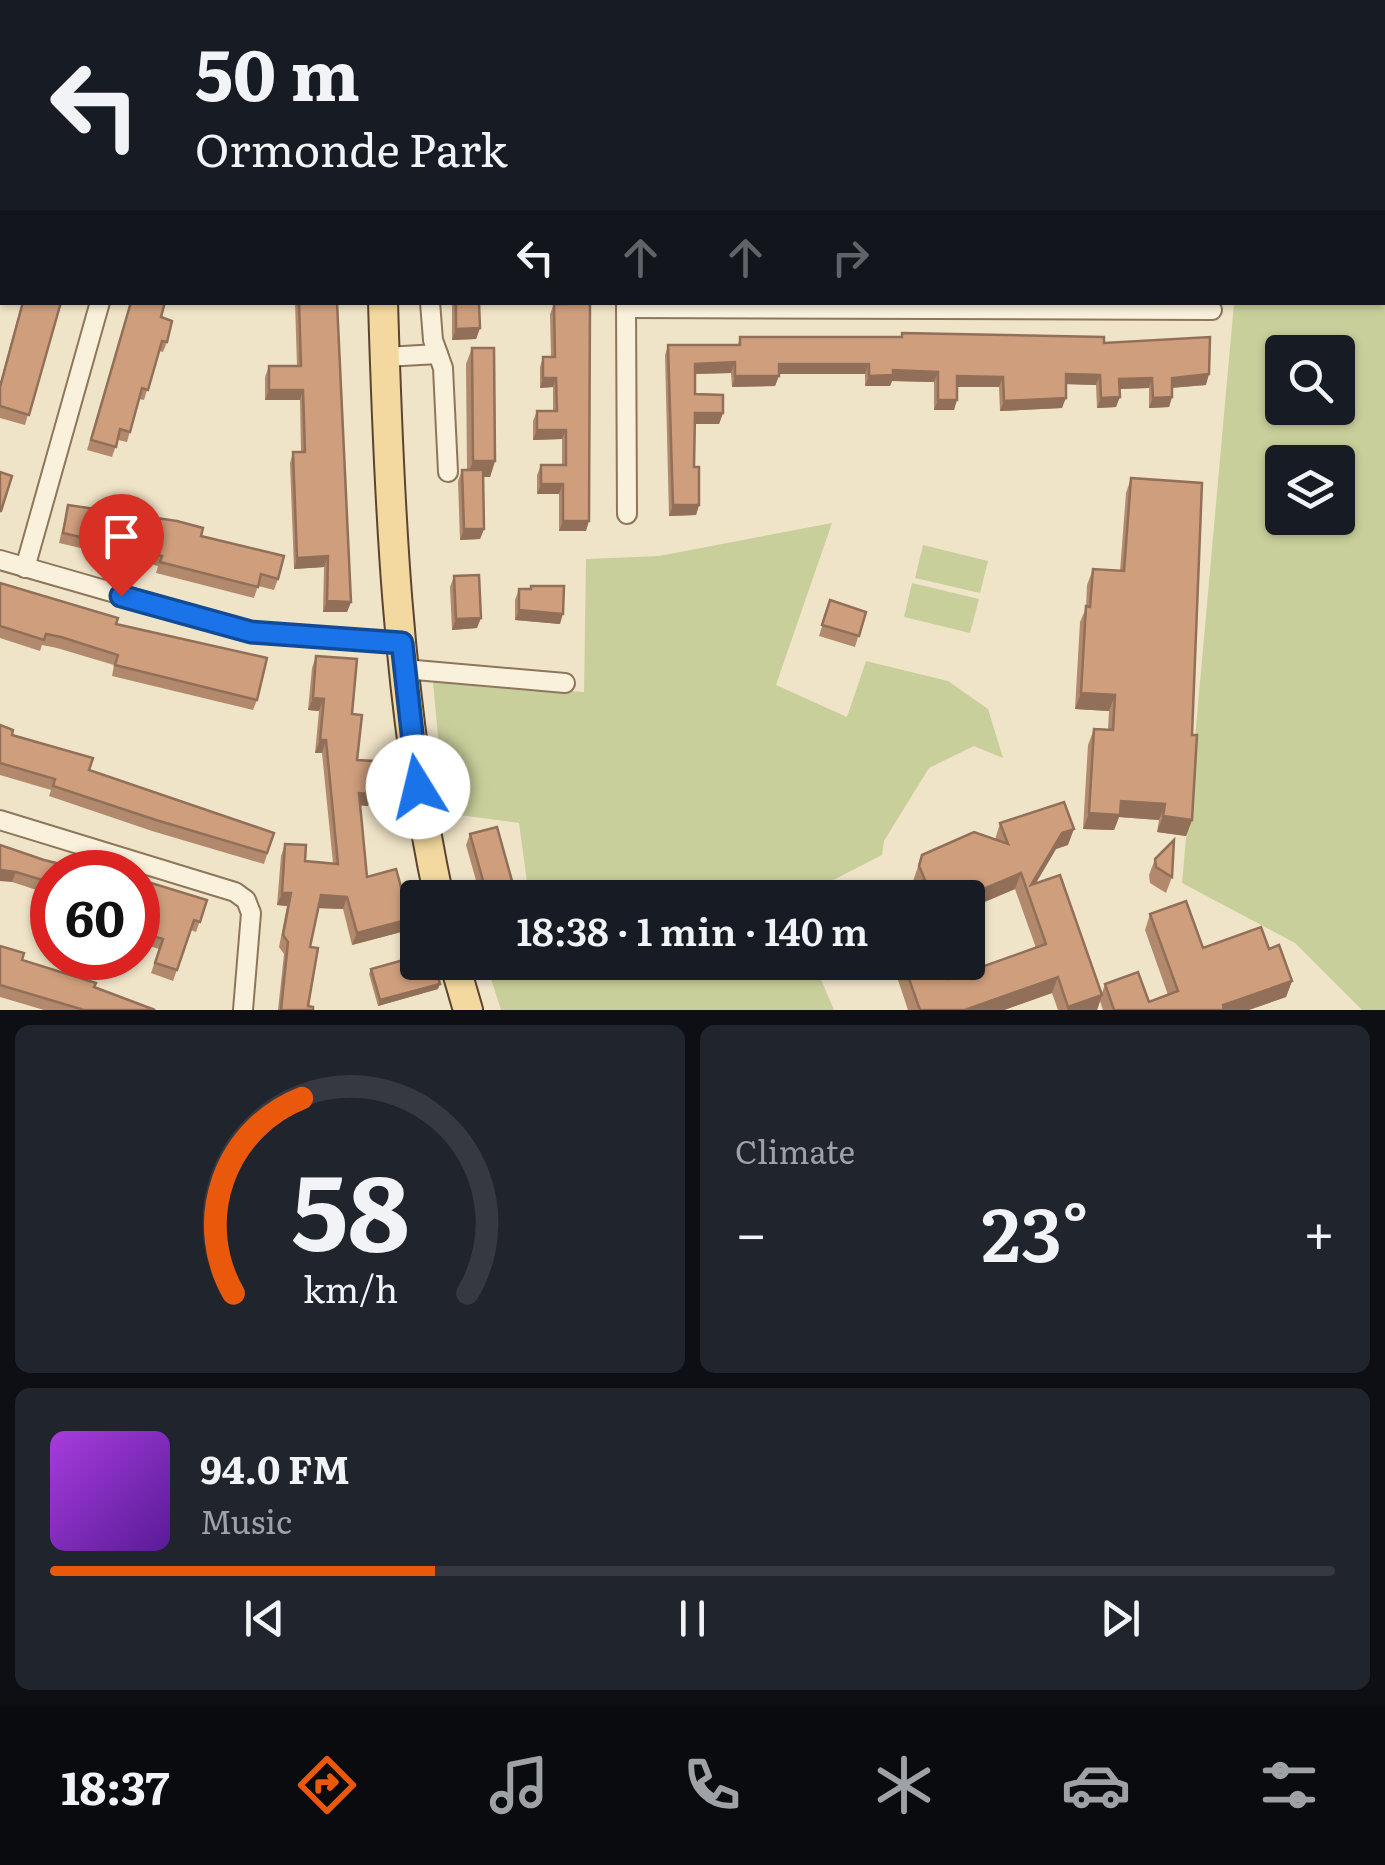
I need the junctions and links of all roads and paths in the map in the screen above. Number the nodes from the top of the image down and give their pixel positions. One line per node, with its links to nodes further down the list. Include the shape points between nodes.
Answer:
1 (99, 305): 11 (street)
2 (383, 305): 7 (main road)
3 (430, 305): 6 (street)
4 (626, 305): 5 (street); 9 (street)
5 (1212, 310)
6 (438, 354): 7 (street); 8 (street)
7 (385, 356): 12 (main road)
8 (448, 472)
9 (627, 514)
10 (0, 560): 11 (street)
11 (25, 568): 12 (street, via 251,632)
12 (403, 656): 13 (street); 15 (main road)
13 (565, 683)
14 (0, 820): 17 (street, via 246,900 251,913)
15 (436, 880)
16 (459, 980): 18 (main road)
17 (242, 1010)
18 (468, 1010)

